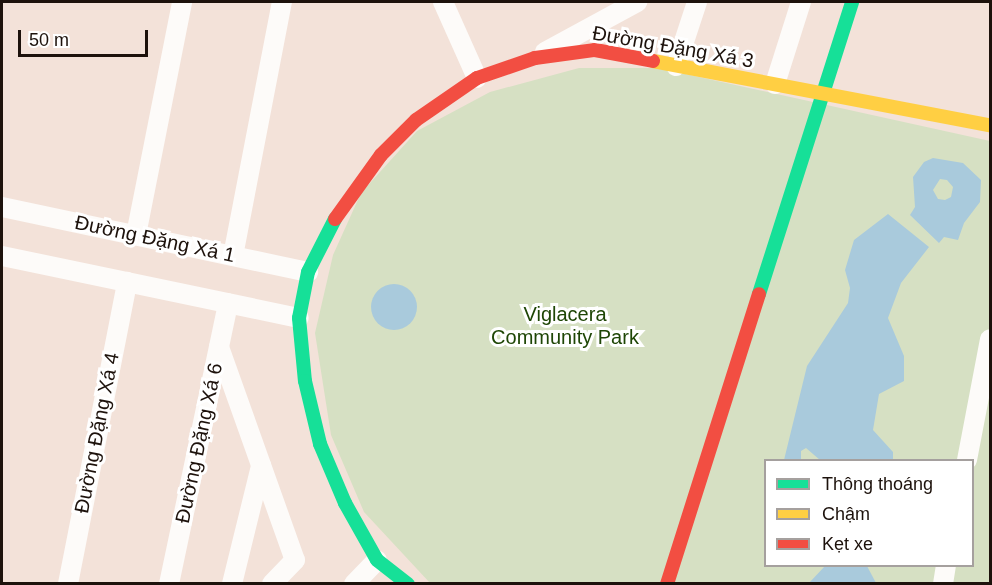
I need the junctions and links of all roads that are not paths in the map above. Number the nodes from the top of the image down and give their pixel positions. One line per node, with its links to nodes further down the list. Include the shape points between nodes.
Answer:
1 (182, 2): 15 (street)
2 (282, 2): 17 (street)
3 (443, 2): 10 (street)
4 (637, 2): 8 (street)
5 (696, 2): 9 (street)
6 (801, 2): 11 (street)
7 (852, 2): 12 (street)
8 (535, 58): 9 (street, Đường Đặng Xá 3, via 595,50); 10 (street, Đường Đặng Xá 3)
9 (676, 66): 11 (street, Đường Đặng Xá 3)
10 (477, 78): 18 (street, Đường Đặng Xá 3, via 416,120 381,155 351,193)
11 (775, 84): 12 (street, Đường Đặng Xá 3)
12 (823, 94): 13 (street, Đường Đặng Xá 3); 34 (street)
13 (990, 125)
14 (2, 207): 15 (street, Đường Đặng Xá 1)
15 (136, 235): 17 (street, Đường Đặng Xá 1)
16 (2, 256): 19 (street)
17 (233, 256): 18 (street, Đường Đặng Xá 1)
18 (308, 272): 21 (street, Đường Đặng Xá 3)
19 (127, 282): 20 (street); 28 (street, Đường Đặng Xá 4)
20 (228, 303): 21 (street); 23 (street, Đường Đặng Xá 6)
21 (299, 318): 26 (street, Đường Đặng Xá 3, via 305,381 320,444 345,503)
22 (990, 339): 24 (street)
23 (219, 347): 25 (street); 29 (street, Đường Đặng Xá 6)
24 (967, 459)
25 (261, 466): 30 (street); 31 (street, via 295,560)
26 (377, 560): 32 (street); 33 (street, Đường Đặng Xá 3)
27 (946, 567): 35 (street)
28 (68, 584)
29 (170, 584)
30 (232, 584)
31 (272, 584)
32 (354, 584)
33 (408, 584)
34 (667, 584)
35 (943, 584)

